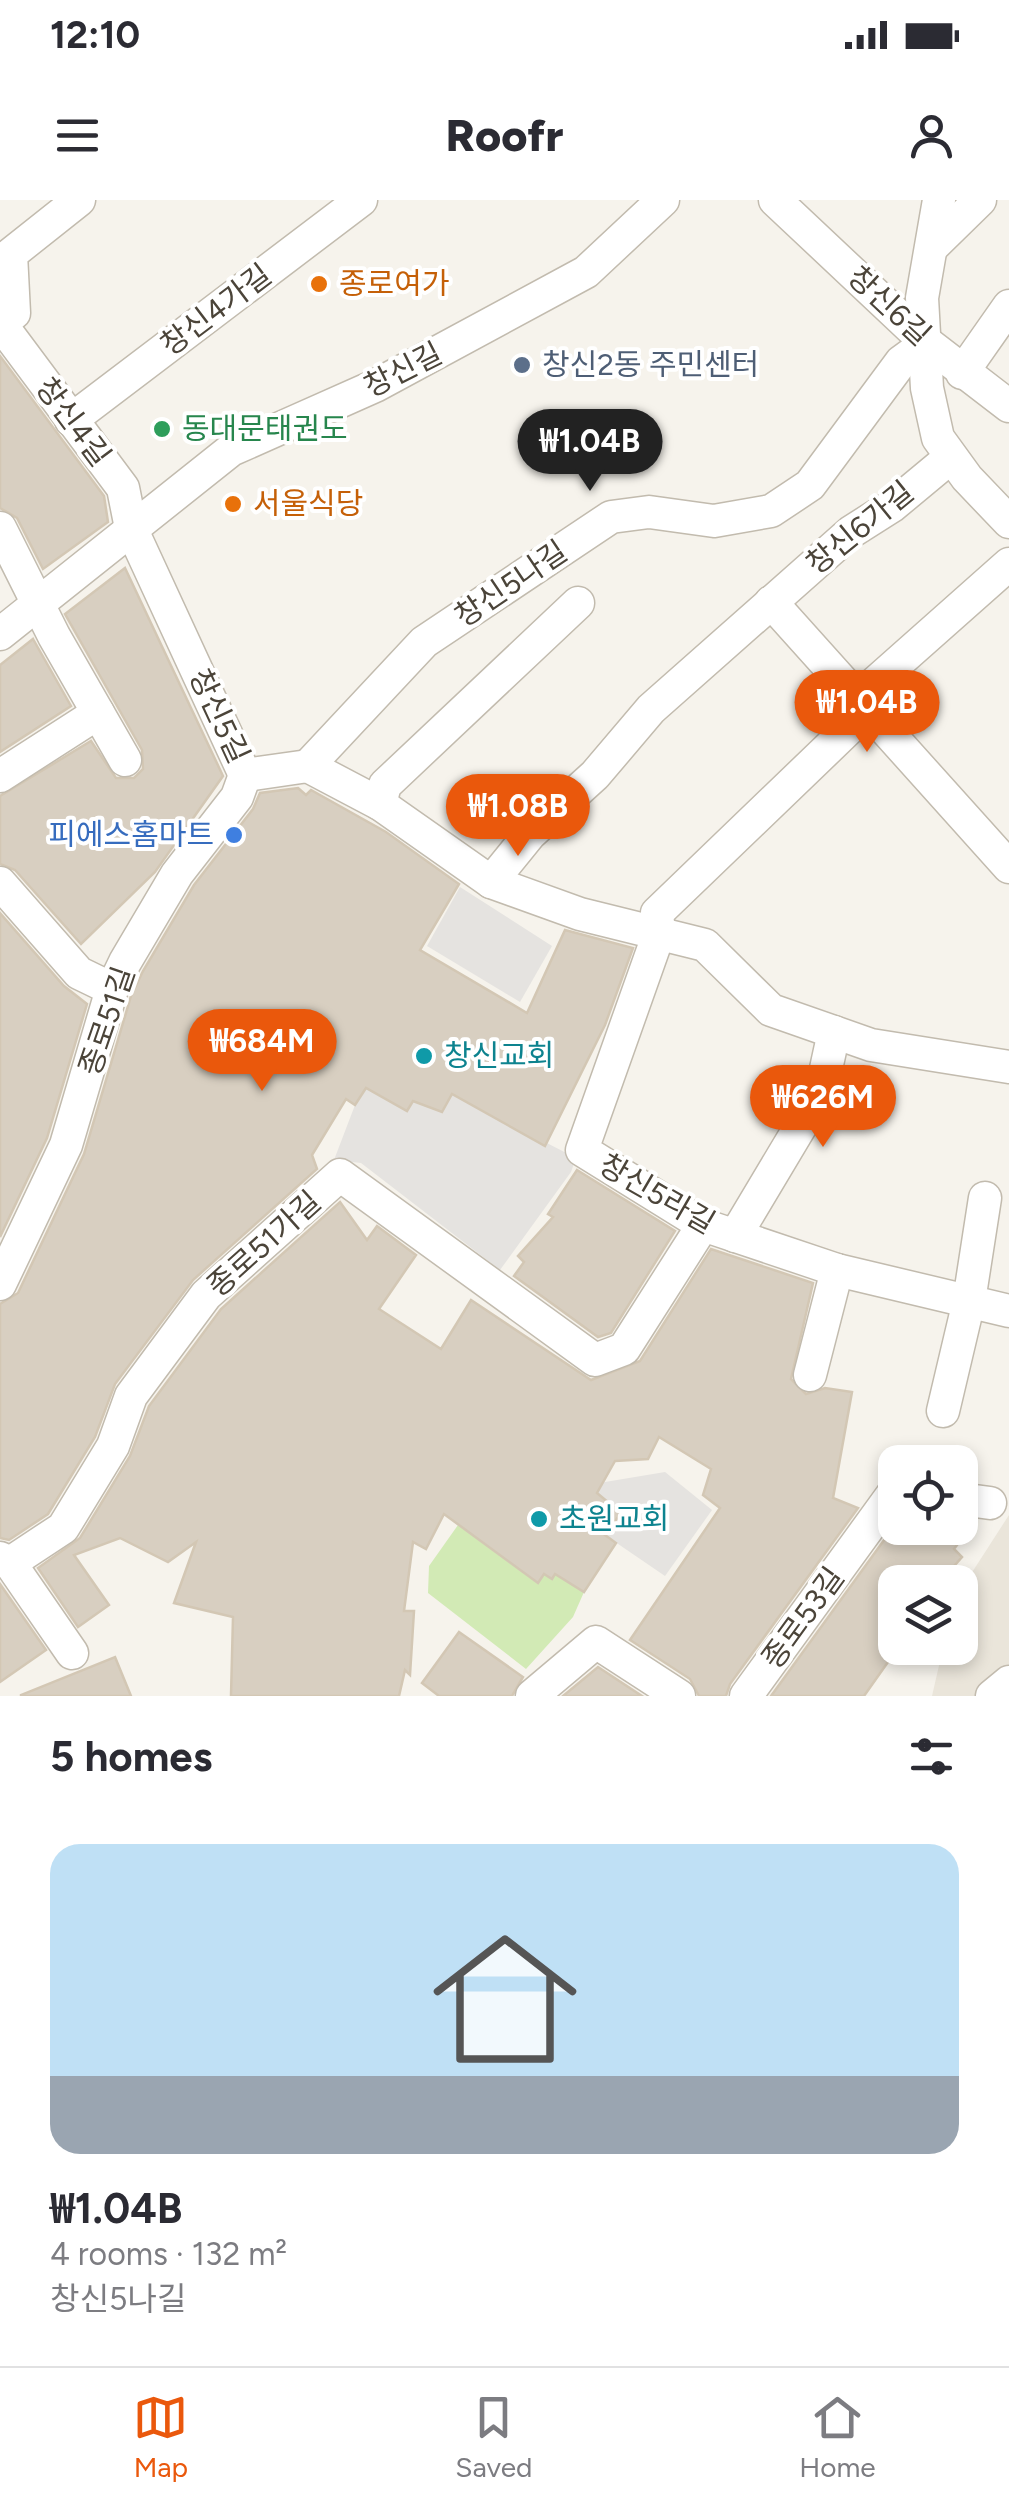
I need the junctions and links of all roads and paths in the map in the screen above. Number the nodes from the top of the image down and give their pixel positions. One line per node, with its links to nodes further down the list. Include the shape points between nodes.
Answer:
1 (78, 200): 9 (street, via 11,254 14,313)
2 (361, 200): 13 (street, 창신4가길)
3 (663, 200): 17 (street, 창신길, via 586,272 375,386 232,450)
4 (774, 200): 10 (street, 창신6길)
5 (939, 200): 7 (street)
6 (980, 200): 7 (street)
7 (934, 245): 10 (street, via 922,298)
8 (1009, 306): 11 (street)
9 (0, 324): 13 (street, 창신4길)
10 (927, 343): 11 (street, 창신6길); 14 (street, via 927,388 938,438); 26 (street, 창신5나길, via 901,362 810,485 770,511 714,521 648,512 611,518 424,642)
11 (962, 372): 12 (street, 창신6길)
12 (1009, 406)
13 (72, 420): 17 (street, 창신4길, via 122,488)
14 (951, 456): 15 (street); 20 (street, 창신6가길)
15 (1009, 522)
16 (0, 528): 19 (street)
17 (131, 528): 19 (street, 창신길); 27 (street, 창신5길)
18 (1009, 564): 23 (street)
19 (39, 601): 22 (street, 창신길); 24 (street)
20 (771, 602): 23 (street); 31 (street, via 651,709)
21 (578, 603): 29 (street, via 385,784)
22 (0, 634)
23 (863, 704): 30 (street); 33 (street, via 657,912)
24 (98, 713): 25 (street); 28 (street)
25 (125, 760)
26 (308, 766): 27 (street, 창신5길); 29 (street)
27 (245, 775): 34 (street, 종로51길, via 237,797 146,922)
28 (0, 776)
29 (380, 804): 31 (street)
30 (1009, 867)
31 (490, 882): 33 (street)
32 (0, 883): 34 (street, via 79,972)
33 (658, 934): 35 (street, via 706,945 771,1010); 38 (street, 창신5라길, via 582,1150)
34 (112, 989): 41 (street, 종로51길, via 66,1145)
35 (834, 1032): 36 (street, via 871,1046); 39 (street, via 821,1092)
36 (1009, 1067)
37 (984, 1198): 42 (street)
38 (703, 1225): 39 (street, 창신5라길); 47 (street, 종로51가길, via 624,1348 594,1360 340,1175 206,1294 131,1396 112,1446 63,1528)
39 (734, 1236): 40 (street, 창신5라길)
40 (838, 1270): 42 (street, 창신5라길); 44 (street)
41 (0, 1284)
42 (969, 1302): 43 (street, 창신5라길); 45 (street)
43 (1009, 1311)
44 (810, 1376)
45 (943, 1411)
46 (878, 1514): 52 (street, 종로53길)
47 (5, 1560): 48 (street, 종로51가길)
48 (72, 1652)
49 (1009, 1682): 53 (street)
50 (532, 1696): 51 (street, via 596,1642)
51 (679, 1696)
52 (746, 1696)
53 (992, 1696)

